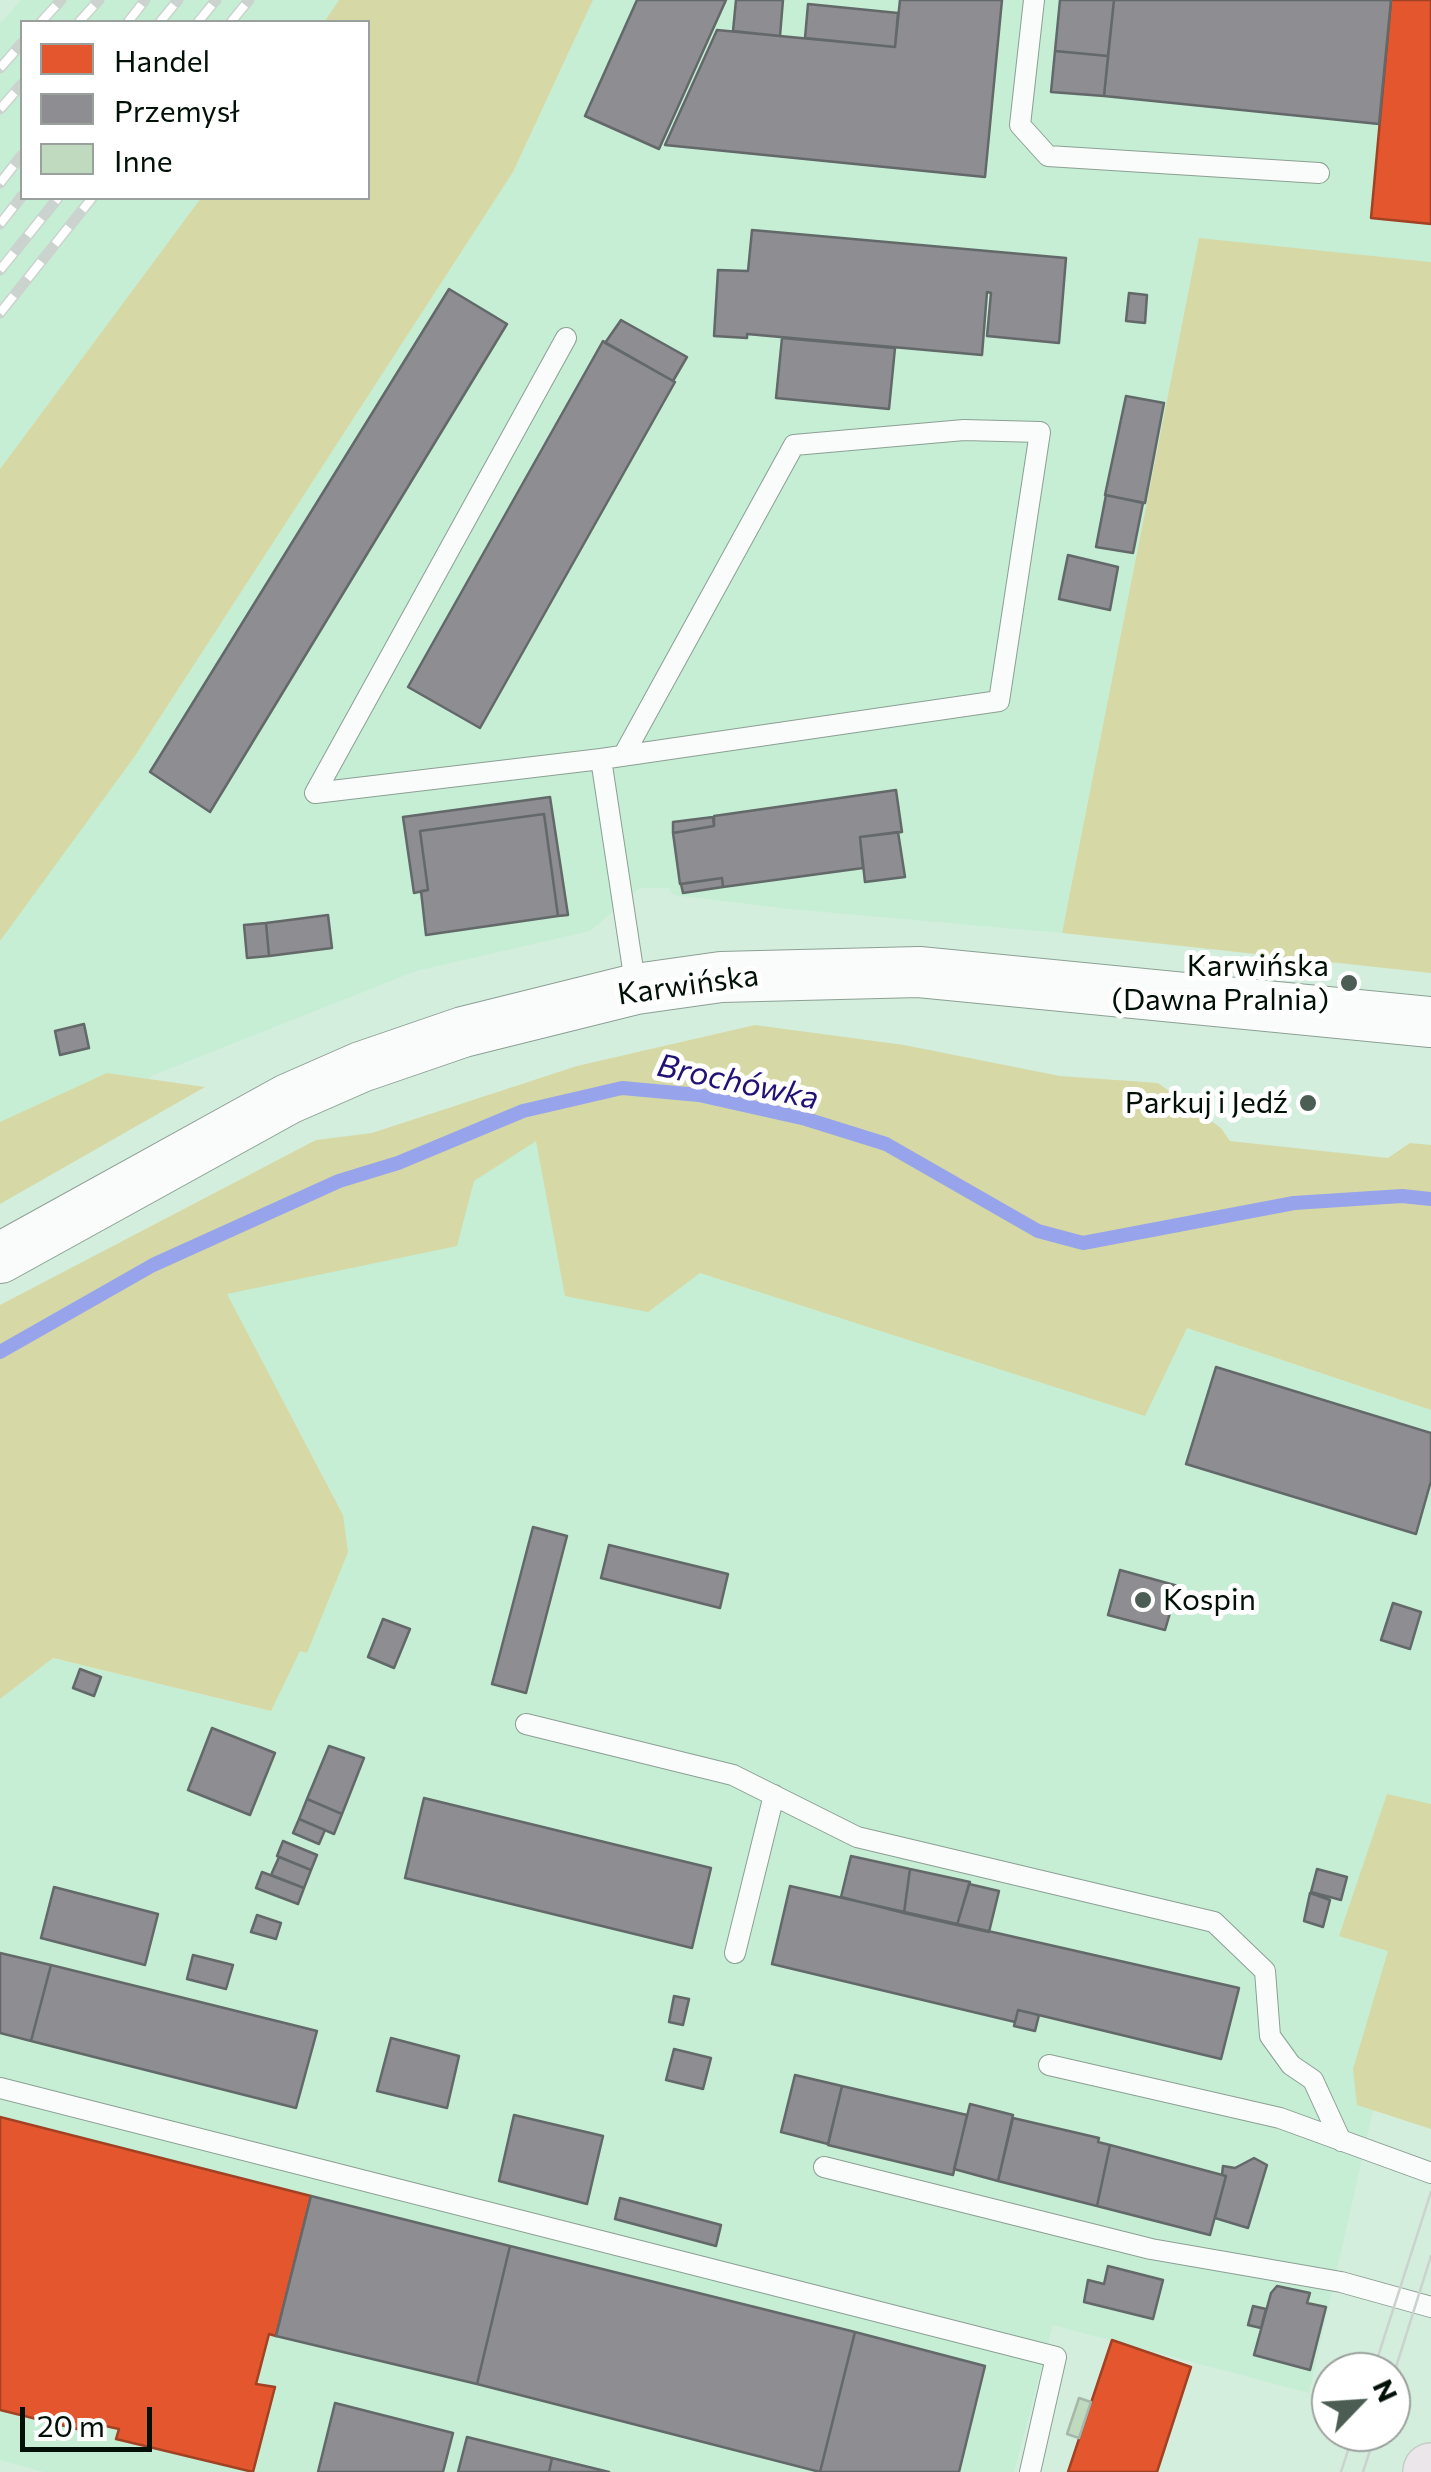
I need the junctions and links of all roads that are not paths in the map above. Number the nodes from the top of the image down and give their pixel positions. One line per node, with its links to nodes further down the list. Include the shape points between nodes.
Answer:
1 (1034, 0): 2 (lane, via 1020,125 1048,156)
2 (1319, 173)
3 (566, 338): 5 (lane, via 315,792)
4 (623, 756): 4 (lane, via 999,700 1040,432 964,430 794,445); 5 (lane)
5 (600, 759): 6 (lane)
6 (636, 989): 7 (street, Karwińska, via 720,976 919,972); 8 (street, Karwińska, via 463,1032 361,1067 288,1099)
7 (1431, 1022)
8 (0, 1258)
9 (526, 1724): 10 (lane, via 733,1775)
10 (774, 1795): 11 (lane); 14 (lane, via 857,1837 1214,1922 1265,1971 1270,2036 1291,2065 1314,2080)
11 (735, 1952)
12 (1049, 2065): 14 (lane, via 1280,2118)
13 (0, 2088): 18 (lane, via 1056,2357)
14 (1341, 2141): 16 (lane)
15 (824, 2168): 17 (lane)
16 (1431, 2172)
17 (1431, 2307)
18 (1030, 2472)

